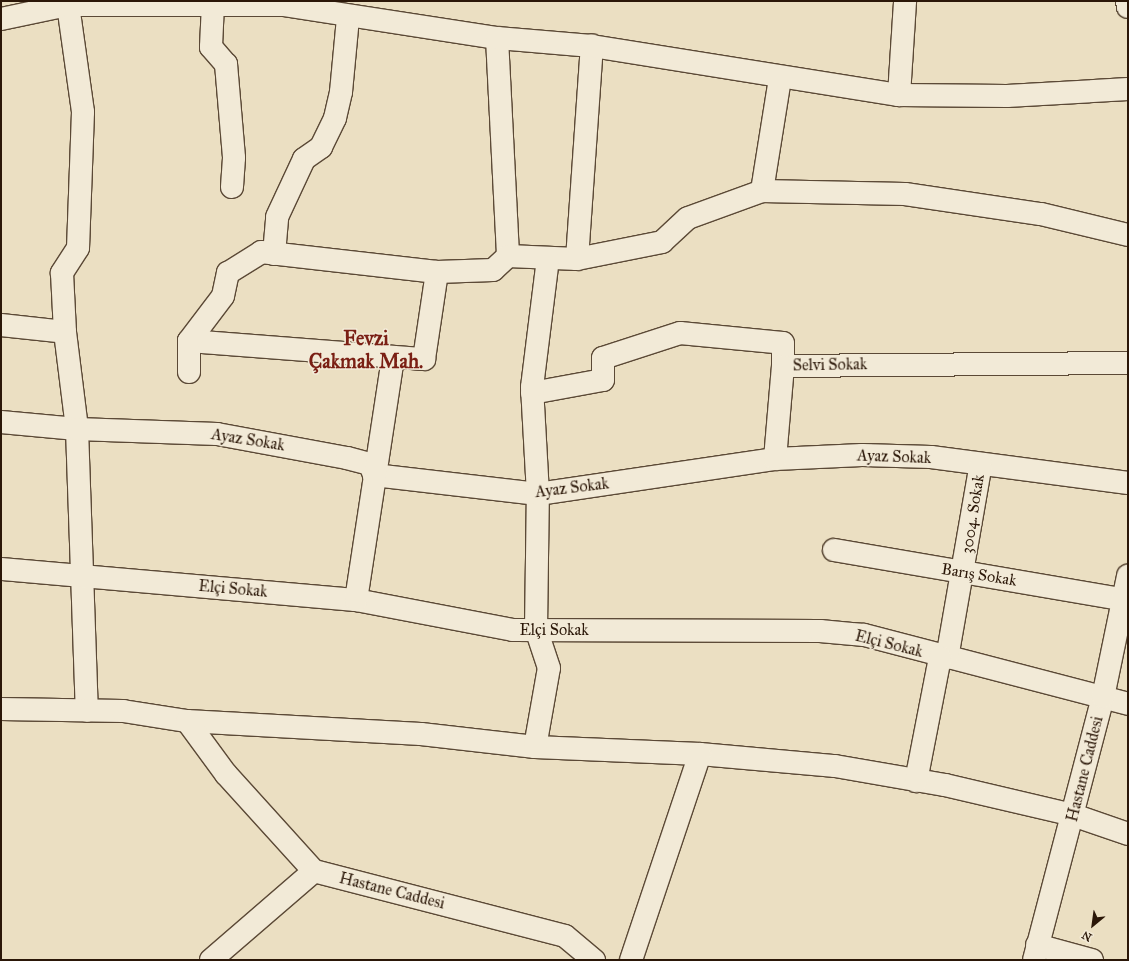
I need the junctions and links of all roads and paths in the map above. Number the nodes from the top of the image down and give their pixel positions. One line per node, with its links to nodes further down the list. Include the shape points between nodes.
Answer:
1 (905, 1): 13 (street)
2 (1127, 1): 6 (street)
3 (284, 3): 4 (street); 7 (street)
4 (213, 4): 5 (street); 14 (street, via 211,47 226,64 234,158)
5 (68, 5): 8 (street); 23 (street, via 83,112 78,248 62,273)
6 (1128, 8)
7 (348, 18): 9 (street); 17 (street, via 342,92 335,118 321,147 304,159 277,217)
8 (1, 19)
9 (497, 38): 10 (street); 18 (street)
10 (592, 46): 11 (street); 20 (street)
11 (780, 78): 13 (street); 15 (street)
12 (1128, 89): 13 (street, via 1007,96)
13 (899, 95)
14 (232, 187)
15 (762, 191): 16 (street, via 905,194 1041,214); 20 (street, via 688,218 662,242)
16 (1128, 235)
17 (274, 254): 21 (street); 24 (street, via 262,252 228,273 223,296)
18 (508, 256): 19 (street); 21 (street, via 493,270)
19 (548, 259): 20 (street); 29 (street)
20 (577, 259)
21 (437, 272): 25 (street, via 424,359)
22 (1, 325): 23 (street)
23 (65, 332): 31 (street)
24 (189, 341): 25 (street); 28 (street)
25 (393, 359): 34 (street)
26 (1128, 363): 27 (street, Selvi Sokak)
27 (783, 366): 29 (street, Selvi Sokak, via 783,343 680,333 604,358 603,380); 32 (street)
28 (189, 372)
29 (532, 393): 36 (street)
30 (1, 422): 31 (street, Ayaz Sokak)
31 (77, 429): 34 (street, Ayaz Sokak, via 217,434 370,464); 41 (street)
32 (776, 459): 33 (street, Ayaz Sokak, via 862,455 931,457); 36 (street, Ayaz Sokak)
33 (981, 464): 35 (street, Ayaz Sokak); 39 (street, 3004. Sokak)
34 (374, 475): 36 (street, Ayaz Sokak); 43 (street)
35 (1128, 483)
36 (538, 494): 44 (street)
37 (834, 550): 39 (street, Barış Sokak)
38 (1, 569): 41 (street, Elçi Sokak)
39 (964, 572): 42 (street, Barış Sokak); 45 (street, 3004. Sokak)
40 (1128, 576): 42 (street, Hastane Caddesi)
41 (84, 577): 43 (street, Elçi Sokak); 49 (street)
42 (1126, 599): 46 (street, Hastane Caddesi)
43 (356, 600): 44 (street, Elçi Sokak, via 513,630)
44 (536, 629): 45 (street, Elçi Sokak, via 820,631 864,635); 51 (street, via 549,668)
45 (944, 657): 46 (street, Elçi Sokak); 53 (street, 3004. Sokak)
46 (1103, 697): 47 (street, Elçi Sokak); 54 (street, Hastane Caddesi)
47 (1128, 704)
48 (1, 709): 49 (street)
49 (87, 711): 50 (street, via 123,711)
50 (187, 721): 51 (street, via 421,734); 56 (street, via 226,774)
51 (535, 747): 52 (street)
52 (700, 754): 53 (street, via 835,766); 60 (street)
53 (916, 780): 54 (street)
54 (1073, 815): 55 (street); 57 (street, Hastane Caddesi)
55 (1128, 834)
56 (314, 871): 58 (street); 59 (street, Hastane Caddesi, via 565,936)
57 (1036, 952): 61 (street)
58 (212, 960)
59 (594, 960)
60 (631, 960)
61 (1092, 960)

